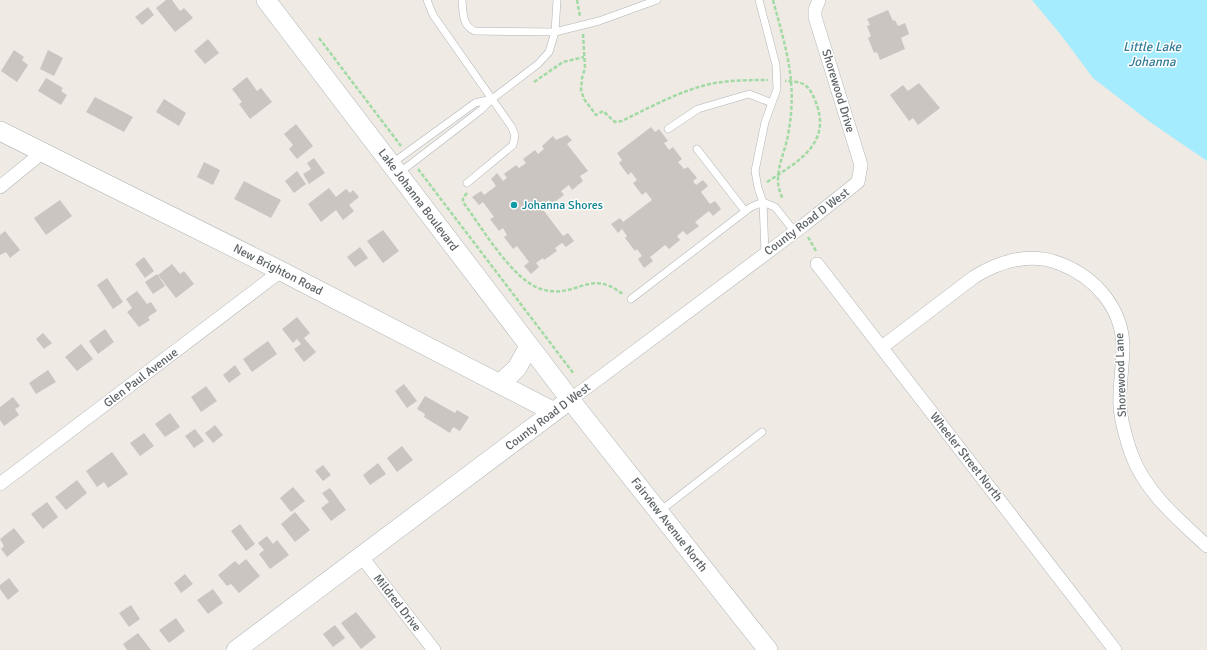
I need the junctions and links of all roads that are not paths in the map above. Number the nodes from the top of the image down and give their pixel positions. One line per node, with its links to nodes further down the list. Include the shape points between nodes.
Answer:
1 (266, 0): 15 (street, Lake Johanna Boulevard)
2 (427, 0): 9 (lane, via 433,15)
3 (462, 0): 8 (lane, via 464,20 467,26 475,31)
4 (557, 0): 8 (lane)
5 (657, 0): 8 (lane, via 636,9)
6 (759, 0): 10 (lane, via 776,65 777,89)
7 (819, 0): 17 (street, Shorewood Drive, via 815,10 816,17 861,165)
8 (555, 32): 9 (lane, via 549,52 541,61)
9 (492, 99): 15 (lane, via 414,162); 15 (lane, via 475,103 407,153); 16 (lane, via 511,126 515,135 513,145)
10 (772, 103): 11 (lane, via 749,94 698,109); 19 (lane, via 765,122 755,171)
11 (668, 129)
12 (0, 131): 14 (street, New Brighton Road)
13 (697, 149): 20 (lane)
14 (43, 152): 18 (street); 24 (street, New Brighton Road)
15 (394, 169): 26 (street, Lake Johanna Boulevard)
16 (467, 182)
17 (858, 182): 21 (street, County Road D West)
18 (0, 187)
19 (763, 202): 20 (lane); 21 (lane, via 775,207); 22 (lane)
20 (745, 211): 25 (lane)
21 (801, 233): 22 (street, County Road D West)
22 (765, 253): 29 (street, County Road D West)
23 (817, 264): 27 (street, Wheeler Street North)
24 (281, 272): 28 (street, New Brighton Road); 32 (street, Glen Paul Avenue)
25 (631, 299)
26 (530, 346): 28 (street, via 517,368); 29 (street, Lake Johanna Boulevard)
27 (882, 348): 34 (street, Shorewood Lane, via 989,267 1012,260 1040,259 1058,262 1074,269 1103,293 1119,324 1123,344 1120,408 1131,455 1156,496); 39 (street, Wheeler Street North)
28 (500, 384): 30 (street, New Brighton Road)
29 (570, 400): 30 (street, County Road D West); 33 (street, Fairview Avenue North)
30 (554, 412): 35 (street, County Road D West)
31 (762, 432): 33 (lane)
32 (0, 484)
33 (658, 512): 38 (street, Fairview Avenue North)
34 (1207, 546)
35 (361, 556): 36 (street, County Road D West); 37 (street, Mildred Drive)
36 (236, 650)
37 (434, 650)
38 (768, 650)
39 (1114, 650)

